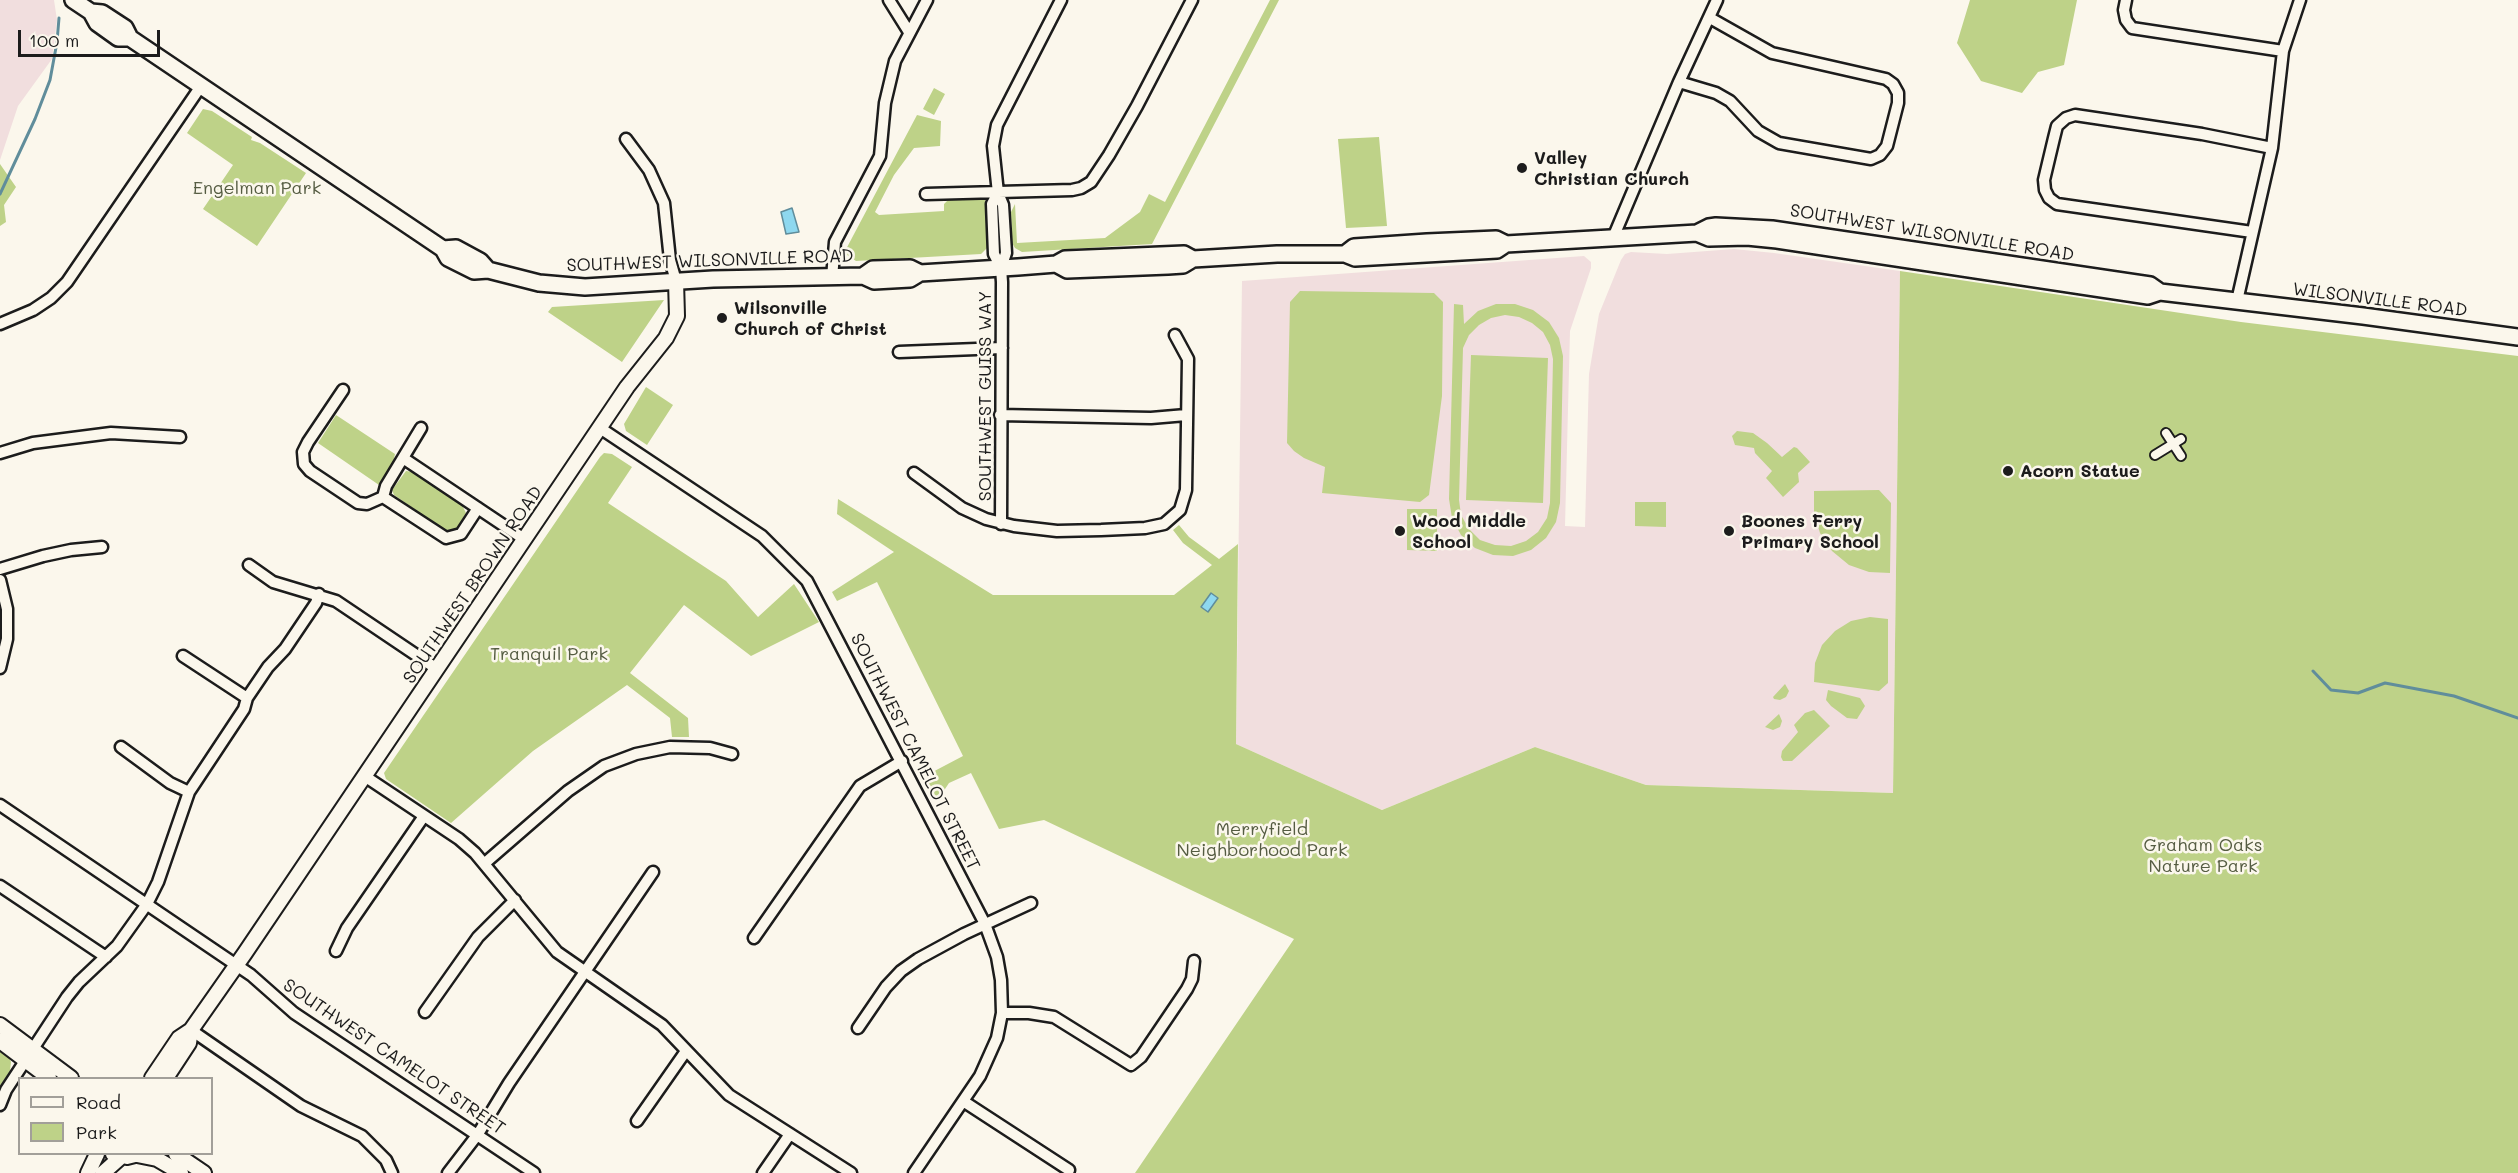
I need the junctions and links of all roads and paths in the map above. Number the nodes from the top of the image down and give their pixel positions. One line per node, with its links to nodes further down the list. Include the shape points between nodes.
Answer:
1 (73, 0): 13 (main road, SOUTHWEST WILSONVILLE ROAD, via 91,12 102,13 124,28 130,38)
2 (889, 0): 10 (street)
3 (927, 0): 10 (street)
4 (1061, 0): 17 (street, SOUTHWEST GUISS WAY, via 997,125 993,146)
5 (1192, 0): 17 (street, via 1137,106 1091,182 1072,190)
6 (1717, 0): 9 (street)
7 (2126, 0): 11 (street, via 2126,20 2132,28)
8 (2300, 0): 11 (street)
9 (1710, 18): 12 (street); 12 (street, via 1772,53 1886,79 1893,84 1898,103 1887,146 1871,159 1779,144 1758,131 1730,101)
10 (909, 32): 21 (street, via 889,83 880,156 835,242)
11 (2283, 51): 15 (street)
12 (1679, 82): 19 (street)
13 (201, 86): 22 (main road, SOUTHWEST WILSONVILLE ROAD, via 443,249 448,258 474,271 488,270 559,286); 24 (street, via 67,282 51,298)
14 (626, 139): 22 (street, SOUTHWEST BROWN ROAD, via 649,170 664,203)
15 (2272, 148): 18 (street); 18 (street, via 2075,115 2057,126 2044,180 2049,198 2057,204)
16 (926, 194): 17 (street)
17 (998, 194): 20 (street, SOUTHWEST GUISS WAY, via 992,204 994,254)
18 (2252, 232): 23 (street)
19 (1613, 238): 20 (main road, SOUTHWEST WILSONVILLE ROAD, via 1506,244 1496,239 1427,242 1354,247 1345,254 1065,259 1056,264); 23 (main road, SOUTHWEST WILSONVILLE ROAD, via 1697,233 1709,238 1777,240 2148,296 2160,292)
20 (1001, 268): 21 (main road, SOUTHWEST WILSONVILLE ROAD, via 920,273 910,279); 27 (street, SOUTHWEST GUISS WAY)
21 (832, 278): 22 (main road, SOUTHWEST WILSONVILLE ROAD)
22 (676, 281): 33 (street, SOUTHWEST BROWN ROAD, via 678,307 673,326)
23 (2238, 302): 26 (main road, WILSONVILLE ROAD)
24 (0, 324)
25 (1175, 335): 31 (street, via 1188,359)
26 (2518, 337)
27 (1002, 348): 28 (street); 30 (street, SOUTHWEST GUISS WAY)
28 (899, 352)
29 (343, 390): 43 (street, via 308,442 303,452 304,464 358,503 367,504)
30 (1000, 415): 31 (street); 45 (street, SOUTHWEST GUISS WAY)
31 (1186, 415): 45 (street, via 1186,490 1180,510 1171,520 1155,527 1101,530 1056,531)
32 (421, 428): 41 (street)
33 (600, 428): 46 (street, SOUTHWEST BROWN ROAD); 58 (street, SOUTHWEST CAMELOT STREET, via 762,536 807,581)
34 (2166, 433): 37 (street)
35 (180, 436): 38 (street, via 111,433 33,443)
36 (2181, 439): 37 (street)
37 (2173, 444): 39 (street); 40 (street)
38 (0, 453)
39 (2155, 455)
40 (2181, 456)
41 (403, 459): 43 (street); 44 (street)
42 (914, 473): 45 (street, via 962,508)
43 (383, 497): 44 (street, via 446,538 461,534)
44 (478, 508): 46 (street)
45 (1000, 524)
46 (524, 539): 54 (street, SOUTHWEST BROWN ROAD)
47 (102, 547): 49 (street, via 70,550)
48 (249, 565): 51 (street, via 273,582)
49 (0, 569)
50 (0, 580): 53 (street, via 7,609 7,639)
51 (319, 594): 54 (street, via 336,601); 55 (street, via 285,649)
52 (183, 656): 55 (street)
53 (0, 668)
54 (437, 669): 59 (street, SOUTHWEST BROWN ROAD)
55 (247, 698): 60 (street, via 244,709)
56 (121, 747): 60 (street)
57 (732, 754): 63 (street, via 710,748 670,747 604,766 568,791)
58 (902, 761): 69 (street, SOUTHWEST CAMELOT STREET); 70 (street, via 860,786)
59 (366, 777): 62 (street); 74 (street, SOUTHWEST BROWN ROAD)
60 (189, 792): 68 (street)
61 (0, 805): 68 (street, SOUTHWEST CAMELOT STREET)
62 (424, 816): 63 (street, via 459,839); 71 (street, via 347,928)
63 (485, 863): 66 (street)
64 (653, 872): 75 (street)
65 (0, 885): 72 (street)
66 (515, 900): 75 (street, via 557,952); 76 (street, via 477,937)
67 (1031, 903): 69 (street)
68 (147, 904): 72 (street); 74 (street, SOUTHWEST CAMELOT STREET)
69 (985, 924): 77 (street, SOUTHWEST CAMELOT STREET, via 997,957); 79 (street, via 918,958 901,971)
70 (754, 938)
71 (336, 951)
72 (106, 957): 83 (street, via 79,982)
73 (1194, 961): 77 (street, via 1192,979 1186,989 1141,1057 1131,1065 1054,1017)
74 (236, 966): 80 (street, SOUTHWEST BROWN ROAD); 91 (street, SOUTHWEST CAMELOT STREET, via 294,1013)
75 (585, 970): 82 (street, via 662,1025); 91 (street)
76 (425, 1012)
77 (1002, 1013): 88 (street, SOUTHWEST CAMELOT STREET, via 987,1062)
78 (0, 1025): 83 (street)
79 (858, 1028)
80 (191, 1030): 86 (street, SOUTHWEST BROWN ROAD, via 179,1038); 87 (street, SOUTHWEST BROWN ROAD, via 189,1042); 102 (street, via 301,1106 362,1136 386,1160)
81 (0, 1041): 83 (street)
82 (686, 1051): 90 (street); 92 (street, via 729,1095)
83 (29, 1054): 84 (street); 85 (street); 89 (street)
84 (48, 1077)
85 (69, 1077)
86 (153, 1077)
87 (166, 1077)
88 (963, 1101): 97 (street); 107 (street, SOUTHWEST CAMELOT STREET)
89 (0, 1105)
90 (637, 1122)
91 (478, 1134): 103 (street); 104 (street, SOUTHWEST CAMELOT STREET)
92 (790, 1134): 105 (street); 106 (street)
93 (97, 1155): 98 (street)
94 (117, 1155): 99 (street)
95 (142, 1155): 100 (street)
96 (177, 1155): 101 (street)
97 (1069, 1170)
98 (88, 1173)
99 (103, 1173)
100 (181, 1173)
101 (204, 1173)
102 (392, 1173)
103 (448, 1173)
104 (534, 1173)
105 (763, 1173)
106 (851, 1173)
107 (914, 1173)

